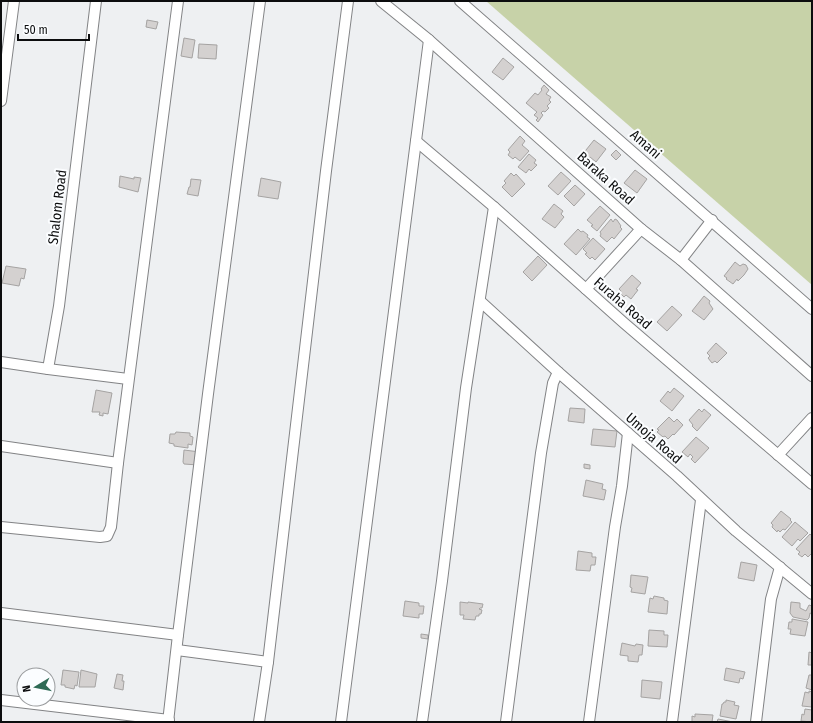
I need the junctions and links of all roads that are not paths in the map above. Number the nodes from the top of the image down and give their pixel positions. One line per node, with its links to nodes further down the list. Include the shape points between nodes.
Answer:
1 (14, 1): 9 (street)
2 (96, 1): 19 (street, Shalom Road, via 59,306)
3 (178, 1): 22 (street)
4 (260, 1): 34 (street)
5 (348, 1): 36 (street)
6 (382, 1): 8 (street, Baraka Road)
7 (460, 1): 12 (street, Amani)
8 (429, 40): 10 (street); 13 (street, Baraka Road)
9 (1, 101)
10 (416, 141): 11 (street, Furaha Road); 40 (street)
11 (494, 207): 15 (street, Furaha Road); 16 (street)
12 (712, 220): 14 (street); 17 (street, Amani)
13 (641, 229): 14 (street, Baraka Road); 15 (street)
14 (681, 260): 21 (street, Baraka Road)
15 (586, 289): 26 (street, Furaha Road)
16 (480, 301): 20 (street, Umoja Road); 41 (street)
17 (812, 309)
18 (1, 362): 19 (street)
19 (48, 369): 22 (street)
20 (558, 372): 24 (street, Umoja Road); 42 (street, via 553,383 541,453)
21 (812, 376)
22 (128, 380): 27 (street)
23 (812, 418): 26 (street)
24 (628, 433): 29 (street, Umoja Road); 43 (street)
25 (1, 446): 27 (street)
26 (778, 455): 28 (street, Furaha Road)
27 (118, 463): 30 (street, via 111,527 106,536)
28 (812, 484)
29 (701, 500): 31 (street, Umoja Road); 44 (street)
30 (1, 527)
31 (780, 567): 32 (street, Umoja Road); 45 (street, via 771,599)
32 (812, 594)
33 (1, 613): 34 (street)
34 (178, 635): 35 (street)
35 (177, 650): 36 (street); 38 (street)
36 (268, 662): 39 (street)
37 (1, 700): 38 (street)
38 (169, 721)
39 (259, 722)
40 (341, 722)
41 (422, 722)
42 (506, 722)
43 (589, 722)
44 (672, 722)
45 (756, 722)

